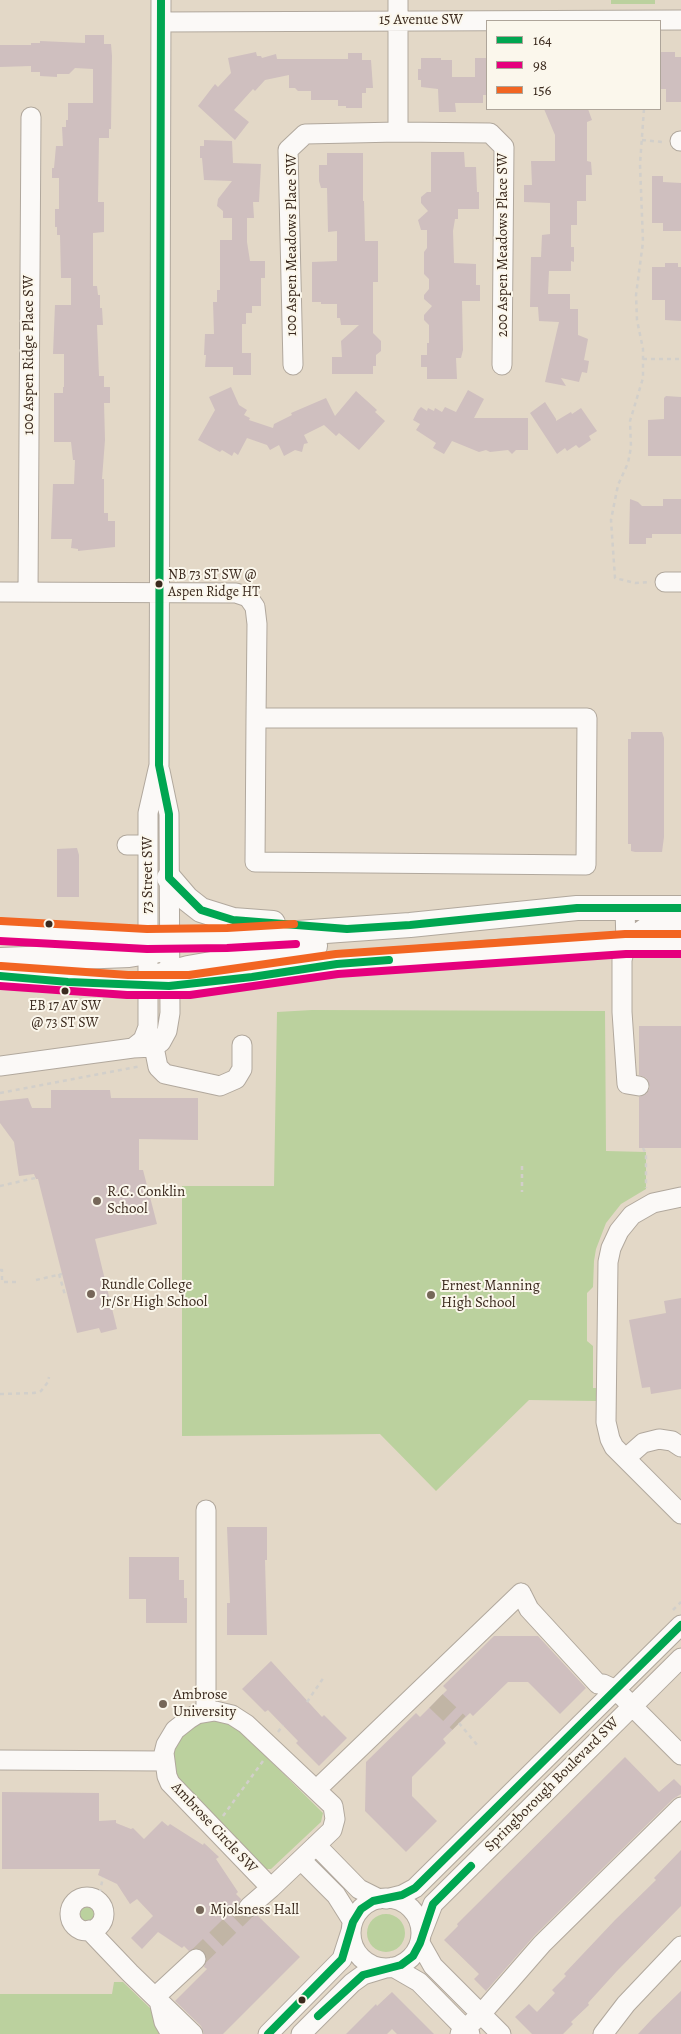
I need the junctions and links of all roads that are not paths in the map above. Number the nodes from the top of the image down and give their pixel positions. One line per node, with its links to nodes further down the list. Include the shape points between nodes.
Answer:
1 (161, 0): 5 (street, 73 Street SW)
2 (398, 0): 3 (street)
3 (399, 20): 4 (street, 15 Avenue SW); 5 (street, 15 Avenue SW); 7 (street)
4 (681, 20)
5 (161, 22): 10 (street, 73 Street SW)
6 (31, 117): 12 (street, 100 Aspen Ridge Place SW)
7 (398, 132): 8 (street, 200 Aspen Meadows Place SW, via 490,134 504,147); 9 (street, 100 Aspen Meadows Place SW, via 305,134 288,150)
8 (502, 364)
9 (293, 365)
10 (160, 591): 12 (street); 13 (street, via 236,593 248,597 255,607); 14 (street, 73 Street SW)
11 (0, 592): 12 (street)
12 (28, 592)
13 (256, 718): 13 (street, via 255,862 586,865 587,718)
14 (159, 765): 16 (street, 73 Street SW, via 148,813); 17 (street, 73 Street SW, via 169,814)
15 (127, 845): 16 (street)
16 (148, 845): 24 (street, 73 Street SW)
17 (169, 878): 22 (main road, via 201,910 233,920); 24 (street, 73 Street SW)
18 (625, 908): 19 (main road); 21 (main road, via 577,908); 25 (street)
19 (681, 908)
20 (681, 924): 25 (main road, via 649,928)
21 (410, 925): 22 (main road); 29 (main road)
22 (347, 929): 24 (main road)
23 (0, 931): 24 (main road)
24 (154, 944): 27 (main road); 29 (street, 73 Street SW); 29 (street, 73 Street SW)
25 (626, 944): 26 (main road); 29 (main road, via 337,964 252,977); 34 (street, via 622,960 622,1012 627,1084)
26 (681, 944)
27 (0, 960)
28 (0, 976): 29 (main road)
29 (162, 982): 31 (street, via 170,1013 167,1032); 32 (street, via 143,1040)
30 (242, 1045): 31 (street, via 242,1069 236,1079 220,1086 165,1074 158,1067)
31 (154, 1047): 32 (street)
32 (134, 1048): 33 (street)
33 (0, 1066)
34 (639, 1086)
35 (681, 1196): 37 (street, via 653,1203 632,1215 619,1231 608,1262 606,1422 614,1447)
36 (681, 1447): 37 (street, via 672,1441 659,1439 643,1444)
37 (626, 1458): 39 (street)
38 (206, 1510): 44 (street)
39 (681, 1514)
40 (681, 1625): 42 (street, Springborough Boulevard SW)
41 (681, 1658): 43 (street, Springborough Boulevard SW)
42 (616, 1690): 43 (street, Springborough Boulevard SW); 48 (street, via 607,1675 536,1602 521,1593); 53 (street, Springborough Boulevard SW, via 416,1888)
43 (632, 1706): 45 (street); 57 (street, Springborough Boulevard SW, via 433,1904)
44 (206, 1712): 47 (street, via 175,1730 166,1745); 48 (street, via 224,1712 240,1719)
45 (681, 1755)
46 (0, 1760): 47 (street)
47 (164, 1762): 52 (street, Ambrose Circle SW, via 170,1783)
48 (317, 1789): 50 (street, via 333,1806 336,1819 332,1830)
49 (681, 1807): 62 (street, via 542,1944)
50 (316, 1845): 51 (street); 53 (street, via 360,1889)
51 (301, 1860): 52 (street); 55 (street, via 336,1895)
52 (272, 1888): 54 (street)
53 (383, 1899): 55 (street, via 361,1909); 57 (street, via 400,1901 412,1909 419,1921)
54 (249, 1907)
55 (353, 1925): 60 (street, via 354,1947 362,1958 373,1965); 66 (street, via 342,1959)
56 (89, 1930): 56 (street, via 78,1928 70,1914 73,1904 82,1897 102,1905 104,1916 99,1926); 61 (street)
57 (421, 1939): 60 (street, via 413,1956 401,1965); 62 (street, via 433,1966)
58 (681, 1946): 69 (street, via 626,2004)
59 (196, 1959): 61 (street)
60 (389, 1968): 63 (street, via 419,1982); 67 (street, via 362,1975)
61 (157, 1999): 64 (street); 65 (street)
62 (481, 2014): 63 (street); 68 (street)
63 (466, 2032)
64 (171, 2034)
65 (194, 2034)
66 (268, 2034)
67 (301, 2034)
68 (501, 2034)
69 (603, 2034)

